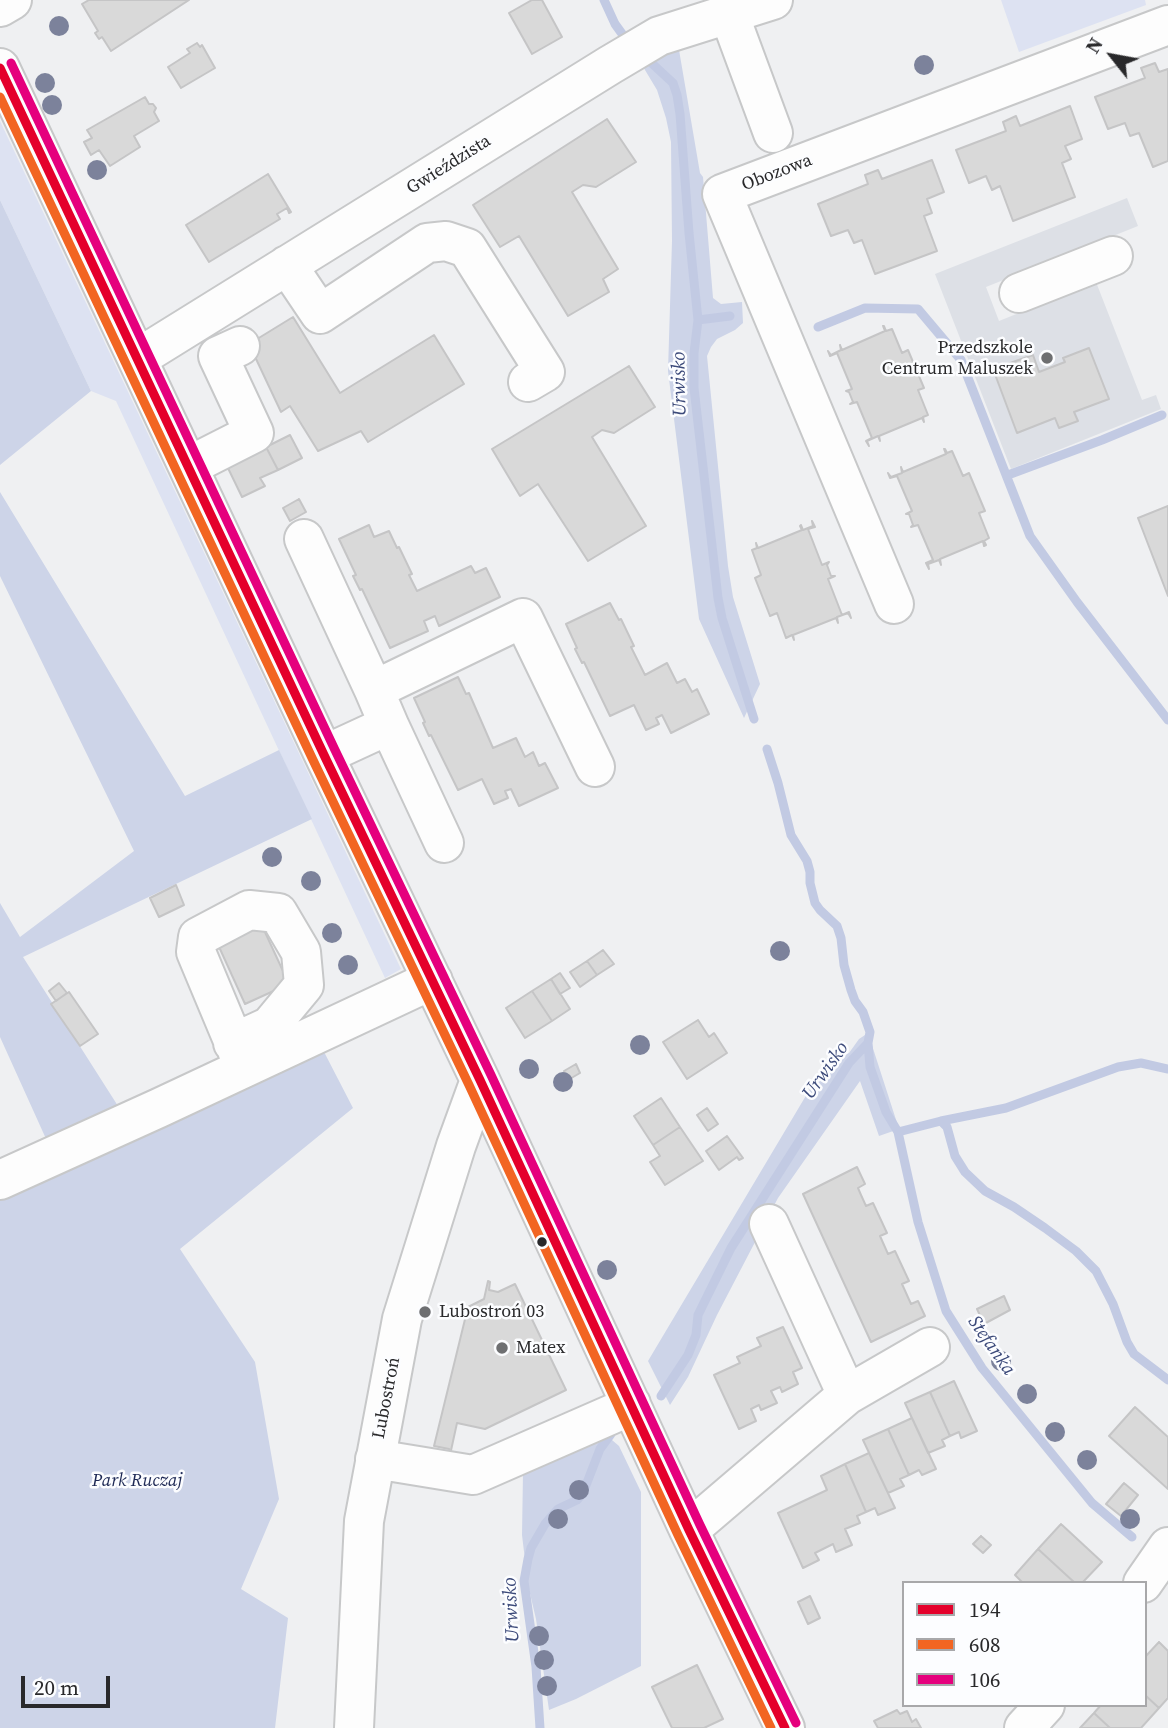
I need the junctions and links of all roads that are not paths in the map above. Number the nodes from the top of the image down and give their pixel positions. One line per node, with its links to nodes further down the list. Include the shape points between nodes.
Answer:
1 (12, 0): 3 (street)
2 (773, 0): 4 (street, Gwieździsta)
3 (0, 7)
4 (729, 14): 7 (street); 9 (street, Gwieździsta, via 659,36)
5 (1168, 25): 16 (street, Obozowa, via 722,194)
6 (0, 68): 12 (street)
7 (773, 133)
8 (1113, 256): 10 (street)
9 (288, 265): 12 (street, Gwieździsta); 13 (street, via 320,314 427,243 446,241 467,248 545,372)
10 (1018, 293)
11 (240, 346): 14 (street, via 218,356 254,433)
12 (138, 358): 14 (street)
13 (528, 382)
14 (189, 466): 19 (street)
15 (304, 539): 17 (street)
16 (894, 604)
17 (374, 690): 18 (street); 20 (street, via 523,618)
18 (388, 725): 19 (street); 21 (street)
19 (324, 755): 22 (street)
20 (595, 767)
21 (444, 843)
22 (433, 981): 23 (street); 24 (street, via 239,1055)
23 (480, 1080): 28 (street); 29 (street, Lubostroń, via 402,1319)
24 (0, 1180)
25 (769, 1224): 27 (street)
26 (930, 1347): 27 (street)
27 (847, 1395): 30 (street)
28 (631, 1404): 29 (street, via 473,1475); 30 (street)
29 (375, 1459): 34 (street, Lubostroń, via 363,1521)
30 (689, 1530): 35 (street)
31 (1168, 1547): 32 (street)
32 (1144, 1581)
33 (1043, 1707): 36 (street)
34 (354, 1728)
35 (785, 1728)
36 (1024, 1728)

